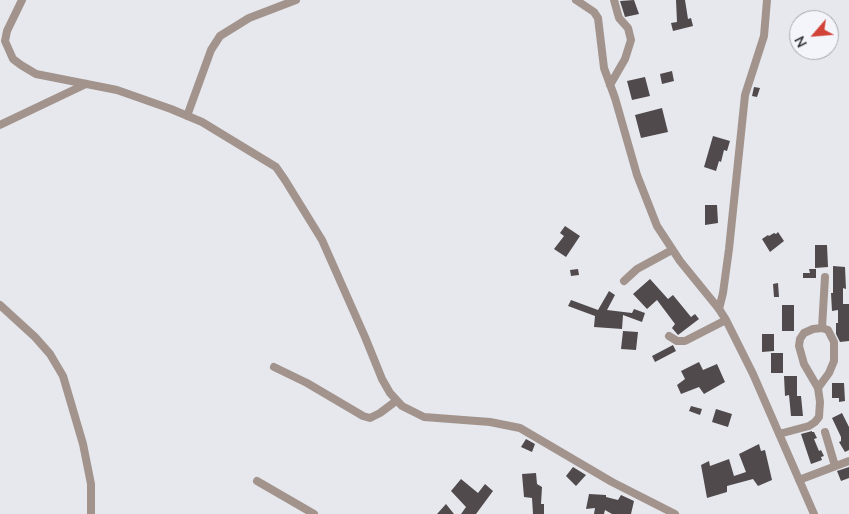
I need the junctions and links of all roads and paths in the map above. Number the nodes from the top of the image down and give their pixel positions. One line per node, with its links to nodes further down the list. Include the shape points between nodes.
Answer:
1 (22, 0): 7 (street, via 7,31)
2 (296, 0): 10 (street, via 249,18 220,36 211,50)
3 (576, 0): 9 (street, via 598,18 602,60)
4 (614, 0): 9 (street, via 631,40 625,59)
5 (767, 0): 16 (street, via 764,36 745,95 729,249)
6 (0, 50): 7 (street)
7 (10, 53): 8 (street, via 13,59 36,74)
8 (86, 84): 10 (street, via 117,90); 11 (street)
9 (610, 85): 12 (street, via 641,184 657,226)
10 (187, 116): 22 (street, via 276,167 322,240 382,379)
11 (0, 125)
12 (672, 250): 14 (street, via 637,269); 16 (street)
13 (825, 277): 18 (street)
14 (624, 281)
15 (0, 305): 29 (street, via 35,337 64,376 91,484)
16 (719, 309): 17 (street)
17 (726, 320): 19 (street, via 685,341); 24 (street)
18 (822, 328): 21 (street, via 828,330 834,342 834,361); 21 (street, via 804,333 800,339 801,356)
19 (669, 336)
20 (274, 367): 22 (street, via 370,418)
21 (818, 388): 24 (street, via 820,410 815,422)
22 (396, 401): 31 (street, via 424,417 490,422 520,428 612,482)
23 (825, 432): 26 (street)
24 (779, 434): 27 (street)
25 (849, 461): 26 (street)
26 (835, 466): 27 (street)
27 (799, 480): 32 (street)
28 (257, 482): 30 (street)
29 (91, 514)
30 (314, 514)
31 (675, 514)
32 (814, 514)

